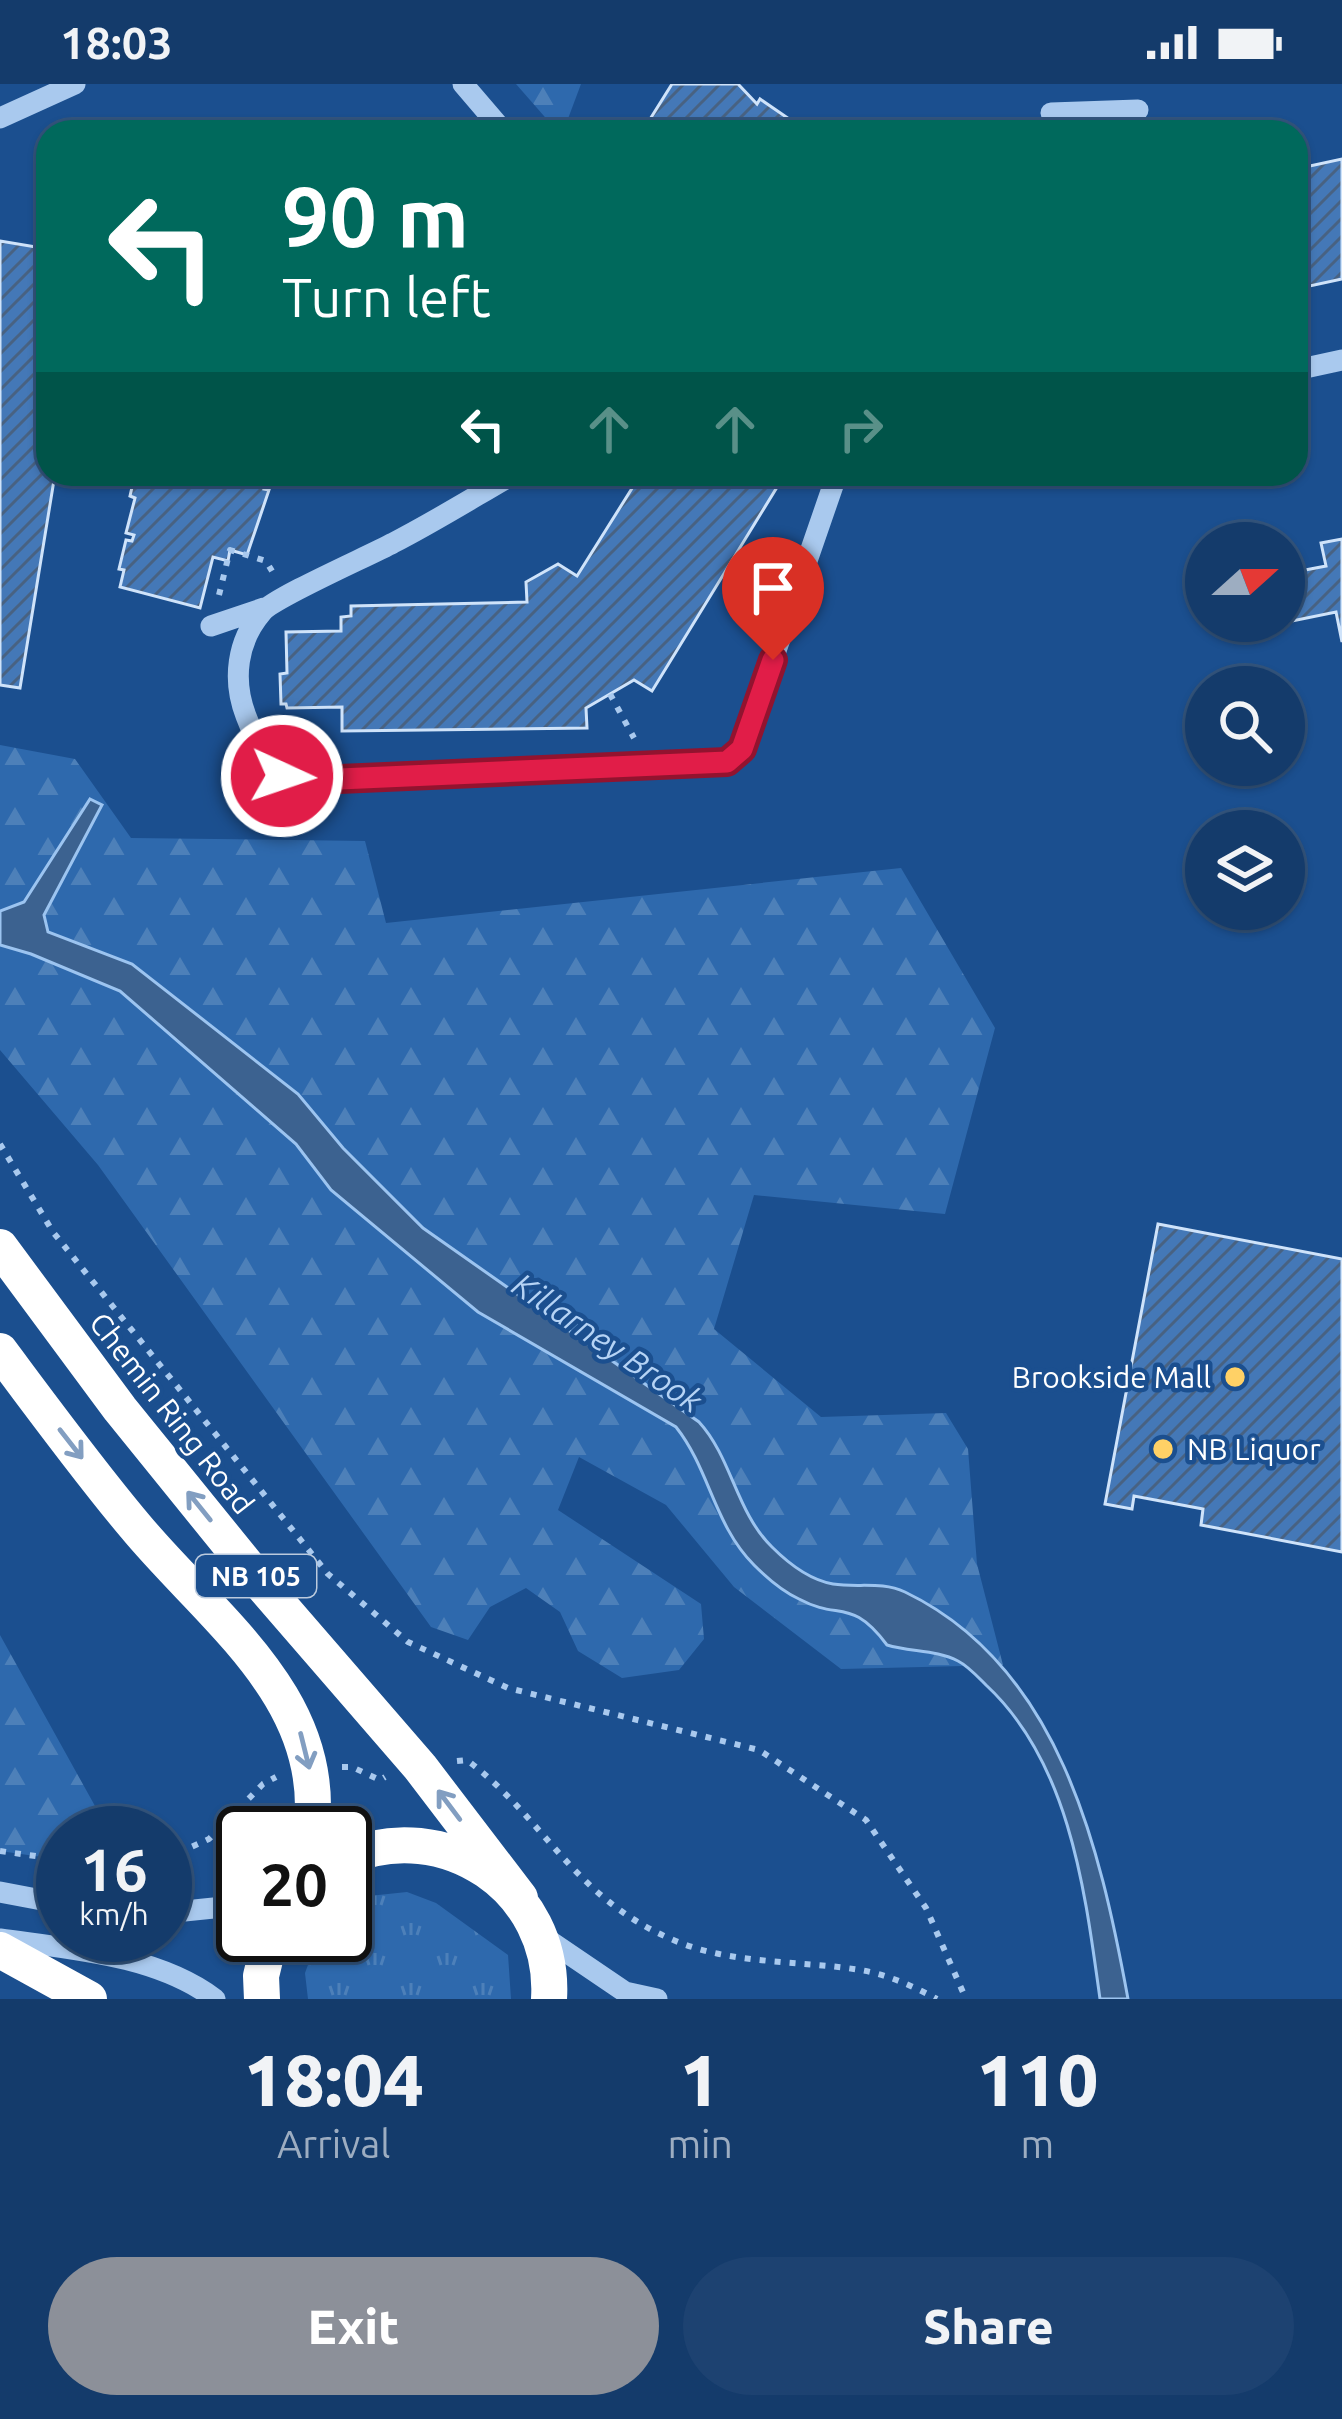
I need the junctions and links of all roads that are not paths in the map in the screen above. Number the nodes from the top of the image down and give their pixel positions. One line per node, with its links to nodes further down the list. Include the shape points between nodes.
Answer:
1 (75, 84): 5 (street)
2 (463, 84): 6 (street)
3 (1138, 110): 4 (street)
4 (1051, 113)
5 (0, 118)
6 (494, 120)
7 (1342, 360): 8 (street)
8 (1308, 367)
9 (493, 486): 11 (street)
10 (833, 486): 11 (street, via 742,749 727,762 294,781 260,746 238,684 240,649)
11 (264, 608): 12 (street)
12 (211, 626)
13 (0, 1247): 18 (highway, Chemin Ring Road / NB 105, one-way to 13, via 120,1409)
14 (0, 1351): 15 (highway, NB 105, one-way to 15, via 135,1527 276,1682 298,1724)
15 (311, 1806)
16 (372, 1847): 18 (highway, via 451,1850 489,1869)
17 (0, 1892): 19 (street)
18 (520, 1898): 20 (highway)
19 (36, 1899)
20 (541, 1936): 27 (highway); 28 (street, via 625,1992)
21 (0, 1940): 25 (street, via 152,1968)
22 (0, 1950): 24 (highway)
23 (264, 1962): 26 (highway)
24 (89, 1999)
25 (214, 1999)
26 (262, 1999)
27 (549, 1999)
28 (657, 1999)

